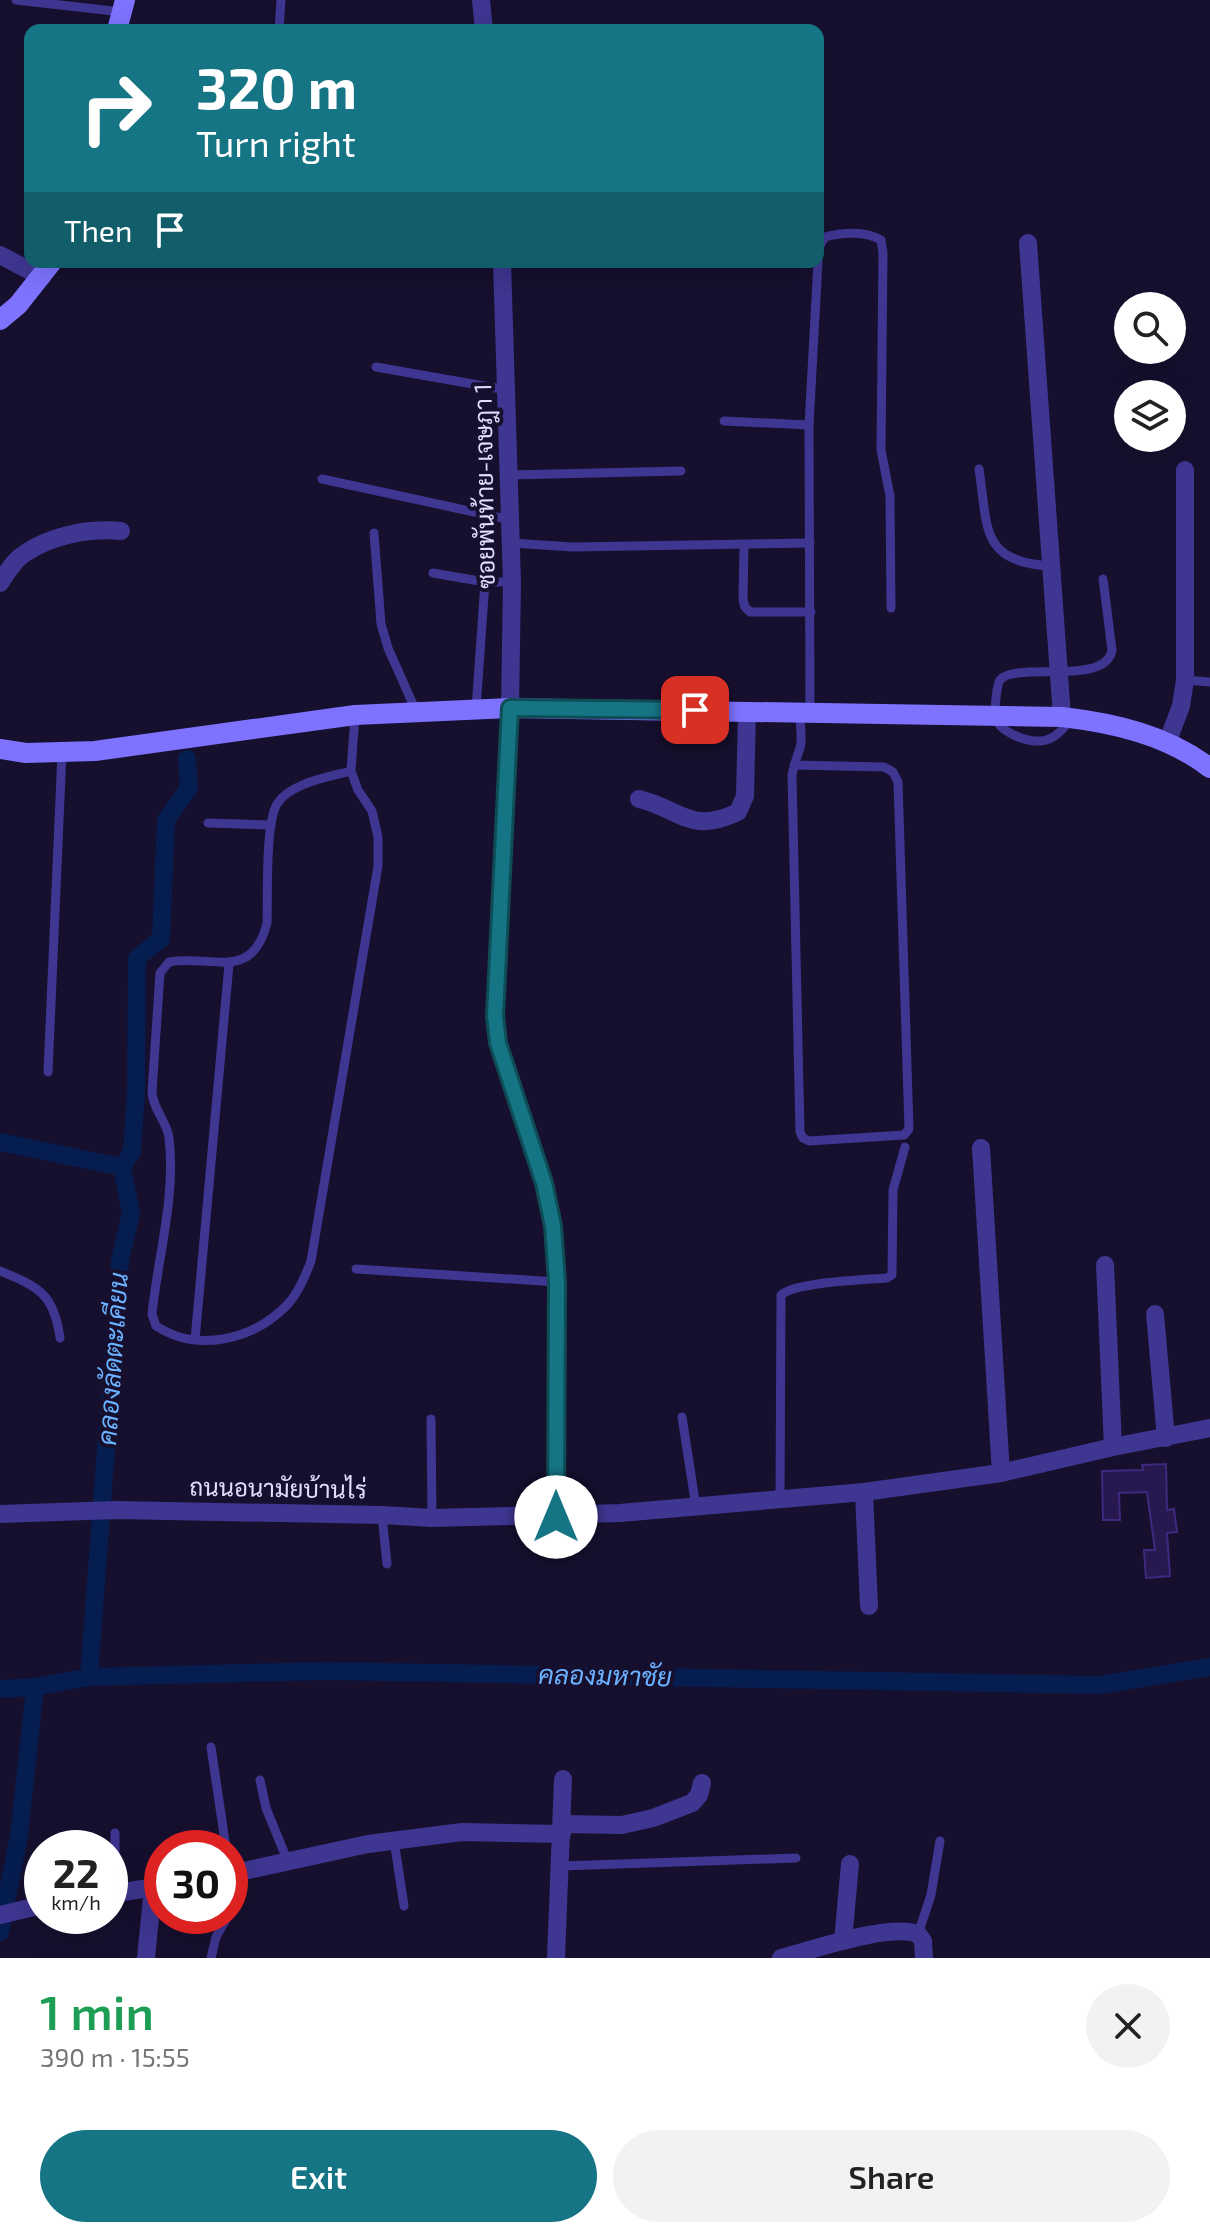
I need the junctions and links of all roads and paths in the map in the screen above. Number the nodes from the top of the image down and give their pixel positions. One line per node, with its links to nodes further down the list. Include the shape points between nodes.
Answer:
1 (16, 0): 4 (lane)
2 (281, 0): 5 (lane)
3 (481, 0): 6 (street)
4 (121, 14)
5 (279, 24)
6 (483, 24)
7 (824, 239): 36 (lane, via 838,233 871,234 881,240 881,450 890,496)
8 (1028, 243): 30 (street)
9 (0, 255): 10 (street)
10 (24, 262)
11 (502, 268): 16 (street, ซอยพันท้าย-เจษฎา 1)
12 (818, 268): 18 (lane)
13 (47, 269): 14 (street, via 18,305)
14 (2, 315)
15 (376, 367): 16 (lane)
16 (507, 390): 22 (street, ซอยพันท้าย-เจษฎา 1)
17 (724, 421): 18 (lane)
18 (809, 425): 28 (lane)
19 (979, 469): 30 (lane, via 992,541 1017,563)
20 (1185, 470): 39 (street)
21 (681, 471): 22 (lane)
22 (510, 475): 24 (street, ซอยพันท้าย-เจษฎา 1)
23 (322, 479): 24 (lane)
24 (511, 520): 27 (street, ซอยพันท้าย-เจษฎา 1)
25 (121, 531): 35 (street, via 97,529 25,553)
26 (374, 533): 43 (lane, via 381,624)
27 (511, 543): 29 (lane); 34 (street, ซอยพันท้าย-เจษฎา 1)
28 (810, 543): 29 (lane); 37 (lane)
29 (744, 544): 37 (lane, via 745,607 750,612)
30 (1051, 566): 38 (street)
31 (433, 573): 33 (lane)
32 (1103, 579): 38 (lane, via 1111,658 1096,667)
33 (485, 582): 34 (lane); 42 (lane)
34 (512, 582): 41 (street, ซอยพันท้าย-เจษฎา 1)
35 (0, 583)
36 (891, 608)
37 (811, 612): 45 (lane)
38 (1058, 672): 47 (lane, via 1007,674 997,688); 48 (street)
39 (1185, 680): 40 (lane); 49 (street)
40 (1210, 682)
41 (510, 708): 42 (street); 44 (street); 65 (street, ซอยพันท้าย-เจษฎา 1, via 495,1016 498,1043 549,1204)
42 (476, 709): 43 (street)
43 (416, 711): 46 (street)
44 (747, 711): 45 (street); 55 (street, via 745,796 738,812 696,822)
45 (805, 713): 47 (street); 52 (lane)
46 (355, 715): 51 (street); 54 (lane)
47 (995, 716): 48 (street)
48 (1067, 718): 49 (street, via 1131,729)
49 (1167, 743): 53 (street)
50 (0, 749): 51 (street)
51 (62, 753): 59 (lane)
52 (794, 765): 52 (lane, via 800,1132 809,1141 904,1135 909,1129 908,1049 898,782 884,767)
53 (1210, 768)
54 (351, 771): 57 (lane, via 288,794 277,804); 68 (lane, via 372,811 378,866 311,1261 288,1304 255,1330)
55 (639, 799)
56 (208, 823): 57 (lane)
57 (271, 825): 58 (lane, via 263,938 248,957)
58 (229, 964): 68 (lane); 68 (lane, via 169,962 158,983 153,1103 169,1135 169,1178 152,1314 156,1326 175,1338)
59 (48, 1072)
60 (905, 1147): 76 (lane, via 893,1190 892,1275 808,1286 781,1295)
61 (981, 1148): 74 (street)
62 (1105, 1265): 73 (street)
63 (356, 1269): 65 (lane)
64 (0, 1271): 67 (lane, via 26,1282 53,1305)
65 (557, 1282): 80 (street, ซอยพันท้าย-เจษฎา 1)
66 (1155, 1314): 72 (street)
67 (60, 1338)
68 (195, 1340)
69 (682, 1417): 77 (lane)
70 (431, 1419): 81 (lane)
71 (1210, 1428): 72 (street, ถนนอนามัยบ้านไร่)
72 (1166, 1438): 73 (street, ถนนอนามัยบ้านไร่)
73 (1113, 1447): 74 (street, ถนนอนามัยบ้านไร่)
74 (1001, 1473): 75 (street, ถนนอนามัยบ้านไร่)
75 (864, 1492): 76 (street, ถนนอนามัยบ้านไร่); 83 (street)
76 (780, 1500): 77 (street, ถนนอนามัยบ้านไร่)
77 (696, 1507): 80 (street, ถนนอนามัยบ้านไร่)
78 (0, 1514): 79 (street, ถนนอนามัยบ้านไร่, via 116,1510)
79 (382, 1515): 81 (street, ถนนอนามัยบ้านไร่); 82 (lane)
80 (556, 1517): 81 (street, ถนนอนามัยบ้านไร่)
81 (432, 1518)
82 (387, 1564)
83 (869, 1606)
84 (211, 1747): 89 (lane)
85 (563, 1779): 88 (street)
86 (260, 1780): 93 (lane)
87 (702, 1783): 88 (street, via 692,1803 653,1818)
88 (562, 1829): 90 (street); 95 (street)
89 (223, 1830)
90 (394, 1840): 93 (street); 97 (lane)
91 (940, 1841): 102 (lane)
92 (796, 1858): 95 (lane)
93 (288, 1862): 96 (street)
94 (850, 1864): 103 (street)
95 (561, 1866): 106 (street)
96 (248, 1868)
97 (404, 1906)
98 (24, 1909): 99 (street)
99 (0, 1915)
100 (150, 1934): 104 (street)
101 (218, 1934): 105 (lane)
102 (918, 1934): 103 (street, via 895,1932); 108 (street)
103 (843, 1941): 107 (street)
104 (146, 1958)
105 (211, 1958)
106 (556, 1958)
107 (781, 1958)
108 (924, 1958)

